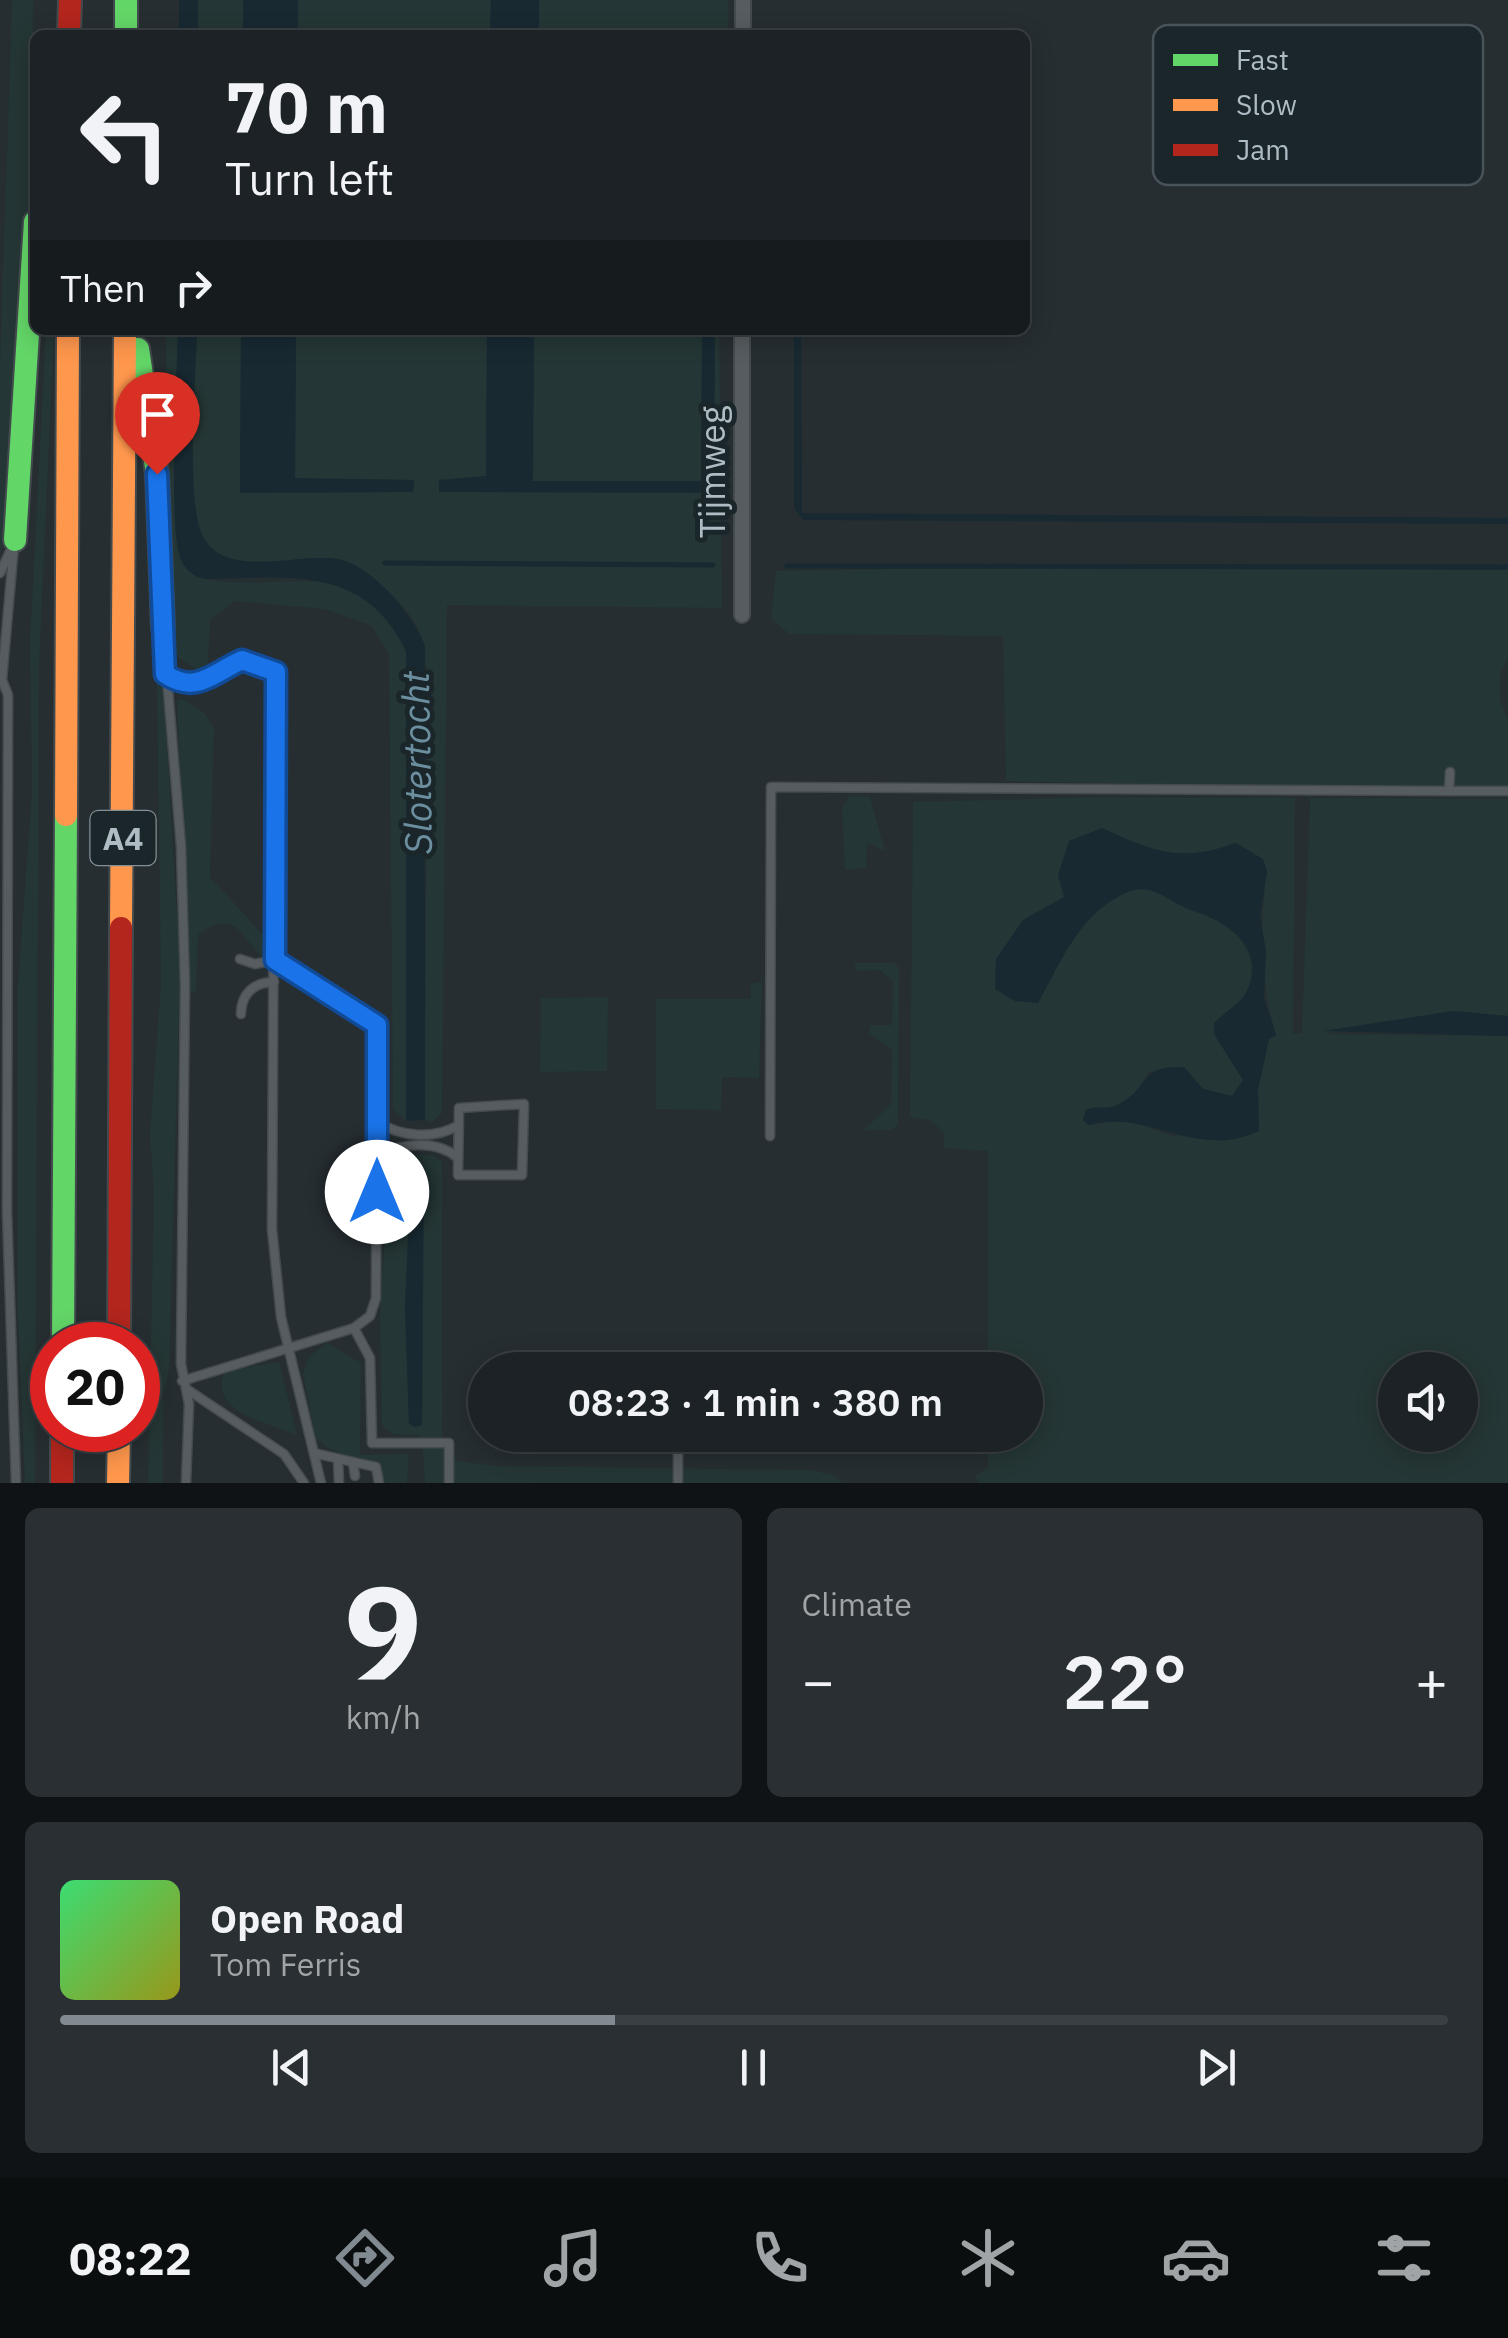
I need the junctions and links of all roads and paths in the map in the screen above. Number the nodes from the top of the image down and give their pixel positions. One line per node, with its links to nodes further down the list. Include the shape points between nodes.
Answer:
1 (70, 0): 4 (highway)
2 (126, 0): 5 (highway)
3 (743, 0): 6 (street)
4 (70, 30)
5 (126, 30)
6 (743, 30)
7 (30, 298): 12 (highway)
8 (68, 335): 36 (highway, A4)
9 (125, 335): 37 (highway, A4)
10 (135, 335): 16 (highway, A4, via 157,474)
11 (742, 335): 14 (street, Tijmweg)
12 (14, 540): 13 (lane); 15 (lane)
13 (0, 574)
14 (742, 614)
15 (10, 626): 17 (lane); 19 (lane)
16 (162, 627): 18 (lane, A4)
17 (0, 634)
18 (165, 674): 27 (lane, via 201,685 242,660 276,672); 40 (lane, A4, via 185,985)
19 (1, 681): 24 (lane, via 8,695)
20 (1450, 772): 21 (lane)
21 (1449, 791): 22 (lane); 33 (lane, via 772,788)
22 (1508, 791)
23 (0, 838): 24 (lane)
24 (10, 839): 25 (lane)
25 (4, 926): 30 (lane)
26 (240, 959): 27 (lane)
27 (275, 960): 28 (lane); 31 (lane, via 377,1025)
28 (274, 982): 29 (lane, via 251,989); 39 (lane, via 272,1228 280,1316)
29 (241, 1014)
30 (4, 1019): 50 (lane)
31 (377, 1122): 32 (lane, via 403,1134 440,1134); 34 (lane)
32 (459, 1125): 35 (lane); 35 (lane, via 459,1108 524,1104 522,1175 458,1175)
33 (770, 1136)
34 (377, 1154): 35 (lane, via 441,1146); 38 (lane, via 376,1298 370,1316)
35 (458, 1158)
36 (63, 1322)
37 (119, 1322)
38 (354, 1328): 39 (lane); 42 (lane, via 370,1358 372,1443)
39 (290, 1349): 40 (lane, via 224,1364); 46 (lane)
40 (184, 1384): 53 (lane, A4); 54 (lane, via 203,1404 284,1454)
41 (461, 1435): 42 (lane)
42 (449, 1443): 58 (lane)
43 (62, 1452): 51 (highway)
44 (118, 1452): 52 (highway)
45 (678, 1452): 59 (lane)
46 (314, 1453): 47 (lane); 55 (lane)
47 (338, 1460): 48 (lane); 56 (lane)
48 (353, 1462): 49 (lane); 57 (lane, via 376,1467)
49 (355, 1476)
50 (16, 1483)
51 (62, 1483)
52 (118, 1483)
53 (186, 1483)
54 (304, 1483)
55 (321, 1483)
56 (339, 1483)
57 (379, 1483)
58 (449, 1483)
59 (678, 1483)

